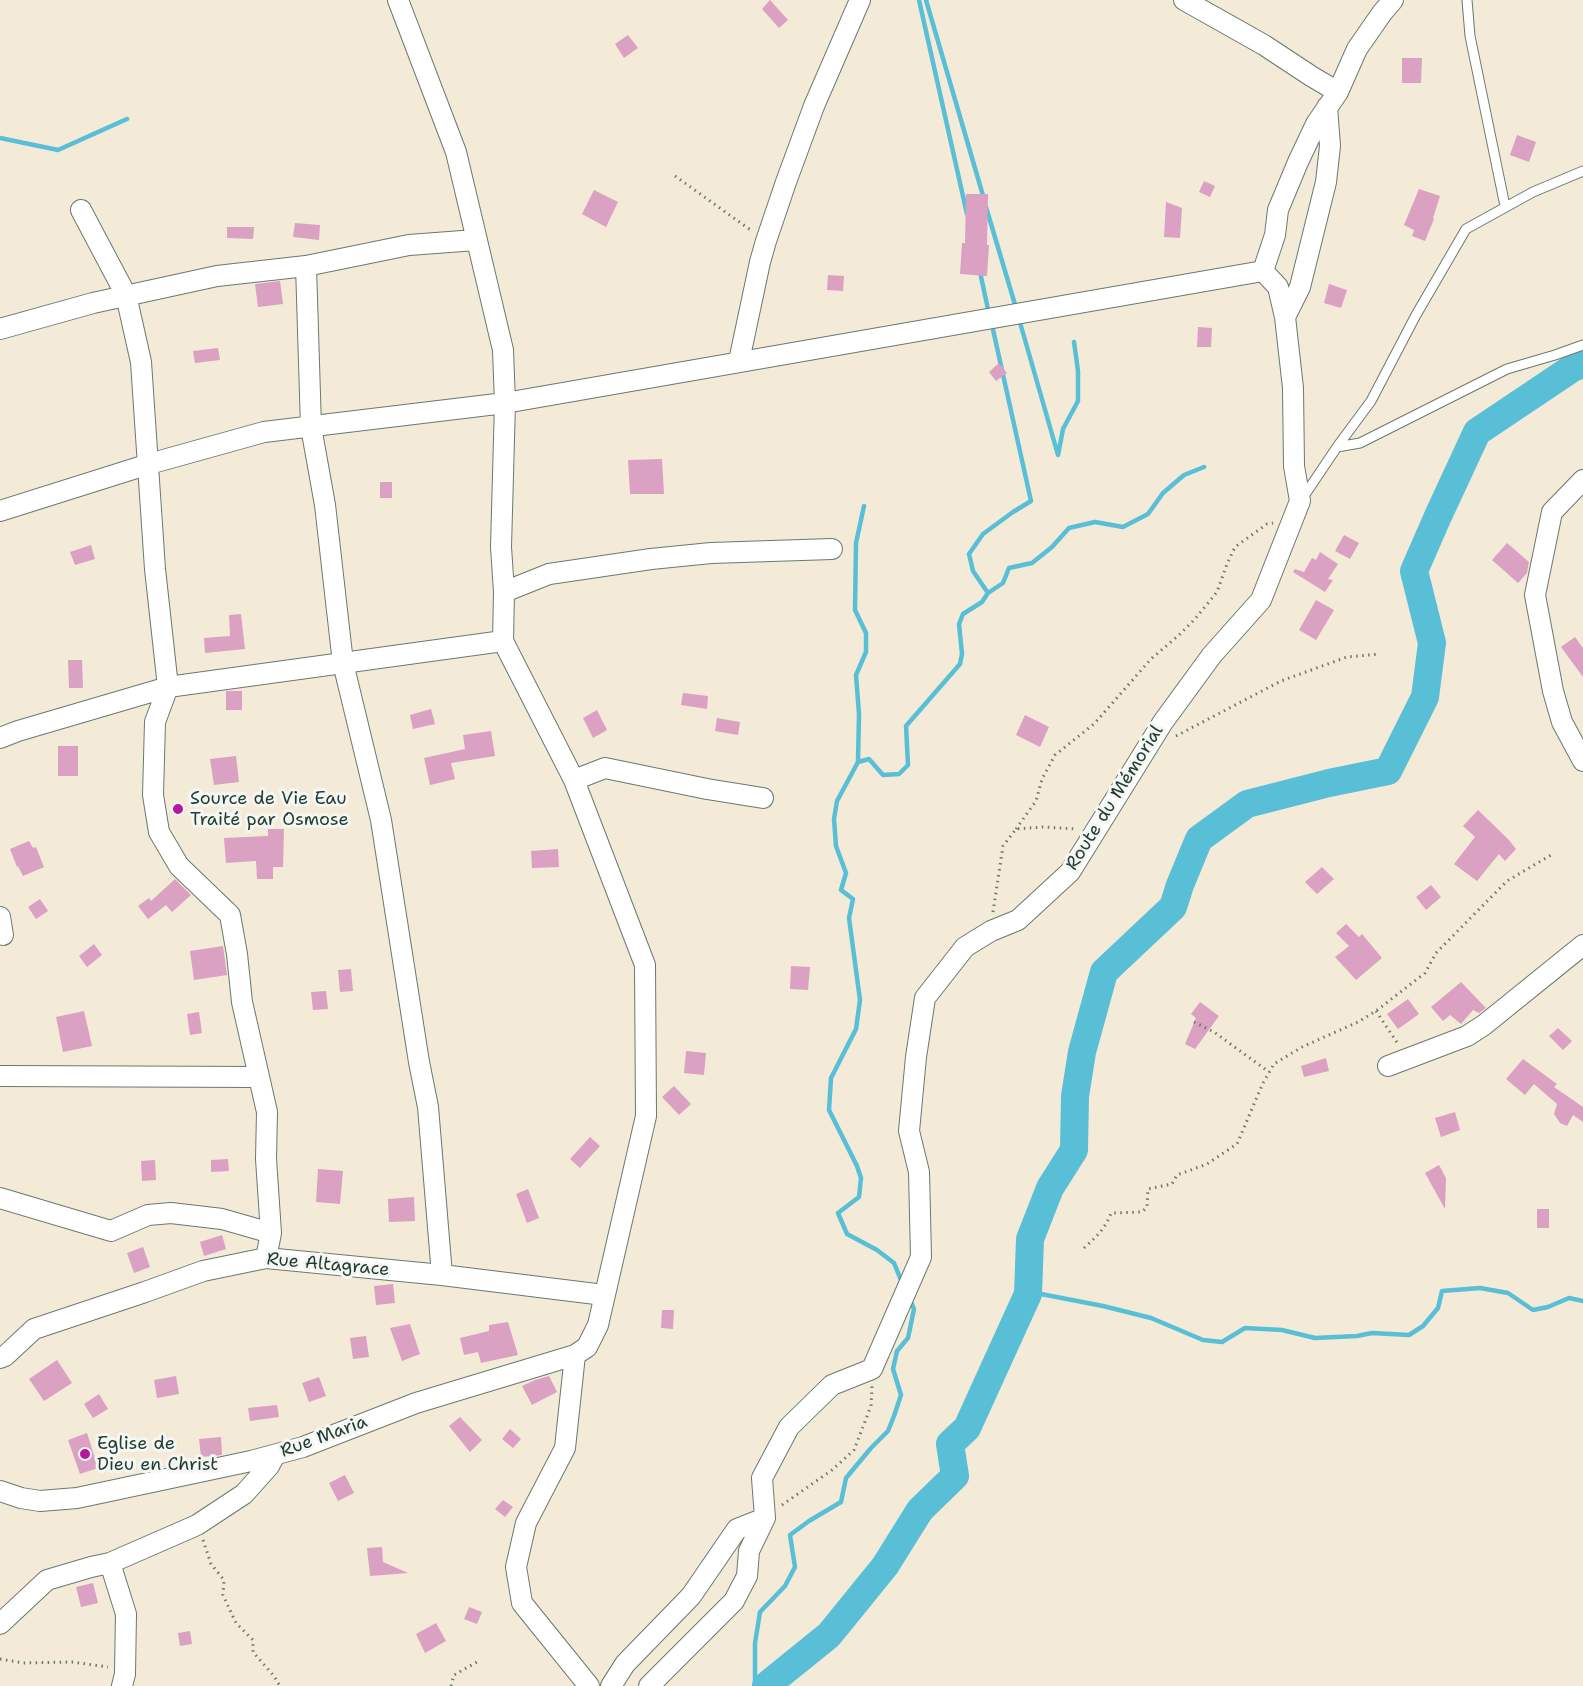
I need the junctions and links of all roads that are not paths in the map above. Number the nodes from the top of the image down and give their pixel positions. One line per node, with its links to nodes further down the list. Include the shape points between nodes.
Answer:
1 (398, 0): 10 (street, via 456,152)
2 (860, 0): 17 (street, via 814,106 766,241)
3 (1184, 0): 6 (street, via 1311,76)
4 (1393, 0): 6 (street, via 1357,49)
5 (1467, 0): 8 (lane, via 1470,36)
6 (1333, 100): 12 (street, via 1316,124 1278,210 1275,235); 14 (street, via 1326,182 1300,287)
7 (1583, 171): 8 (lane)
8 (1505, 206): 20 (lane, via 1466,229 1371,401)
9 (81, 210): 13 (street)
10 (476, 240): 11 (street, via 409,245); 18 (street, via 502,350)
11 (306, 267): 13 (street, via 217,276); 19 (street)
12 (1263, 271): 14 (street, via 1278,287); 17 (street)
13 (126, 295): 15 (street); 21 (street, via 141,362)
14 (1285, 318): 23 (street, via 1293,388)
15 (0, 329)
16 (1583, 345): 20 (lane, via 1507,369 1360,443)
17 (739, 362): 18 (street)
18 (505, 403): 19 (street); 26 (street, via 501,547)
19 (310, 427): 21 (street, via 264,432); 28 (street, via 325,505)
20 (1337, 447): 23 (lane)
21 (148, 464): 24 (street); 29 (street)
22 (1583, 480): 31 (street, via 1552,512 1535,595 1553,691 1562,722)
23 (1297, 510): 47 (street, Route du Mémorial, via 1261,600 1212,655 1163,722 1070,872 1018,920 965,947 925,998 909,1131 919,1172 921,1257 872,1369 832,1385 789,1427 762,1478)
24 (0, 511)
25 (832, 549): 26 (street, via 651,560 549,574)
26 (504, 592): 27 (street)
27 (503, 641): 28 (street); 32 (street)
28 (343, 663): 29 (street); 41 (street, via 381,820 429,1107)
29 (168, 687): 30 (street); 37 (street, via 155,722 153,795 159,832 179,866 230,915 243,1002)
30 (0, 738)
31 (1583, 761)
32 (574, 780): 33 (street, via 605,768); 42 (street, via 645,965 646,1116)
33 (763, 798)
34 (1583, 945): 35 (street, via 1467,1036)
35 (1388, 1066)
36 (0, 1076): 37 (street)
37 (260, 1077): 39 (street, via 267,1112)
38 (0, 1198): 39 (street, via 111,1231 148,1215 171,1213 222,1219)
39 (271, 1233): 40 (street)
40 (266, 1258): 41 (street, Rue Altagrace); 44 (street, Rue Altagrace, via 203,1271 34,1329)
41 (442, 1275): 42 (street, Rue Altagrace)
42 (604, 1295): 43 (street, via 598,1325 586,1347)
43 (574, 1355): 45 (street, Rue Maria, via 416,1403); 51 (street, via 565,1448 526,1523 516,1567 522,1603)
44 (0, 1358)
45 (275, 1455): 46 (street, Rue Maria, via 77,1498 40,1501); 48 (street, via 244,1494 197,1525)
46 (0, 1491)
47 (765, 1518): 52 (street, via 737,1529 692,1596 625,1664); 53 (street, via 749,1551 747,1576 734,1601)
48 (110, 1563): 49 (street, via 46,1580); 50 (street, via 126,1614)
49 (0, 1624)
50 (123, 1677)
51 (589, 1686)
52 (611, 1686)
53 (649, 1686)

